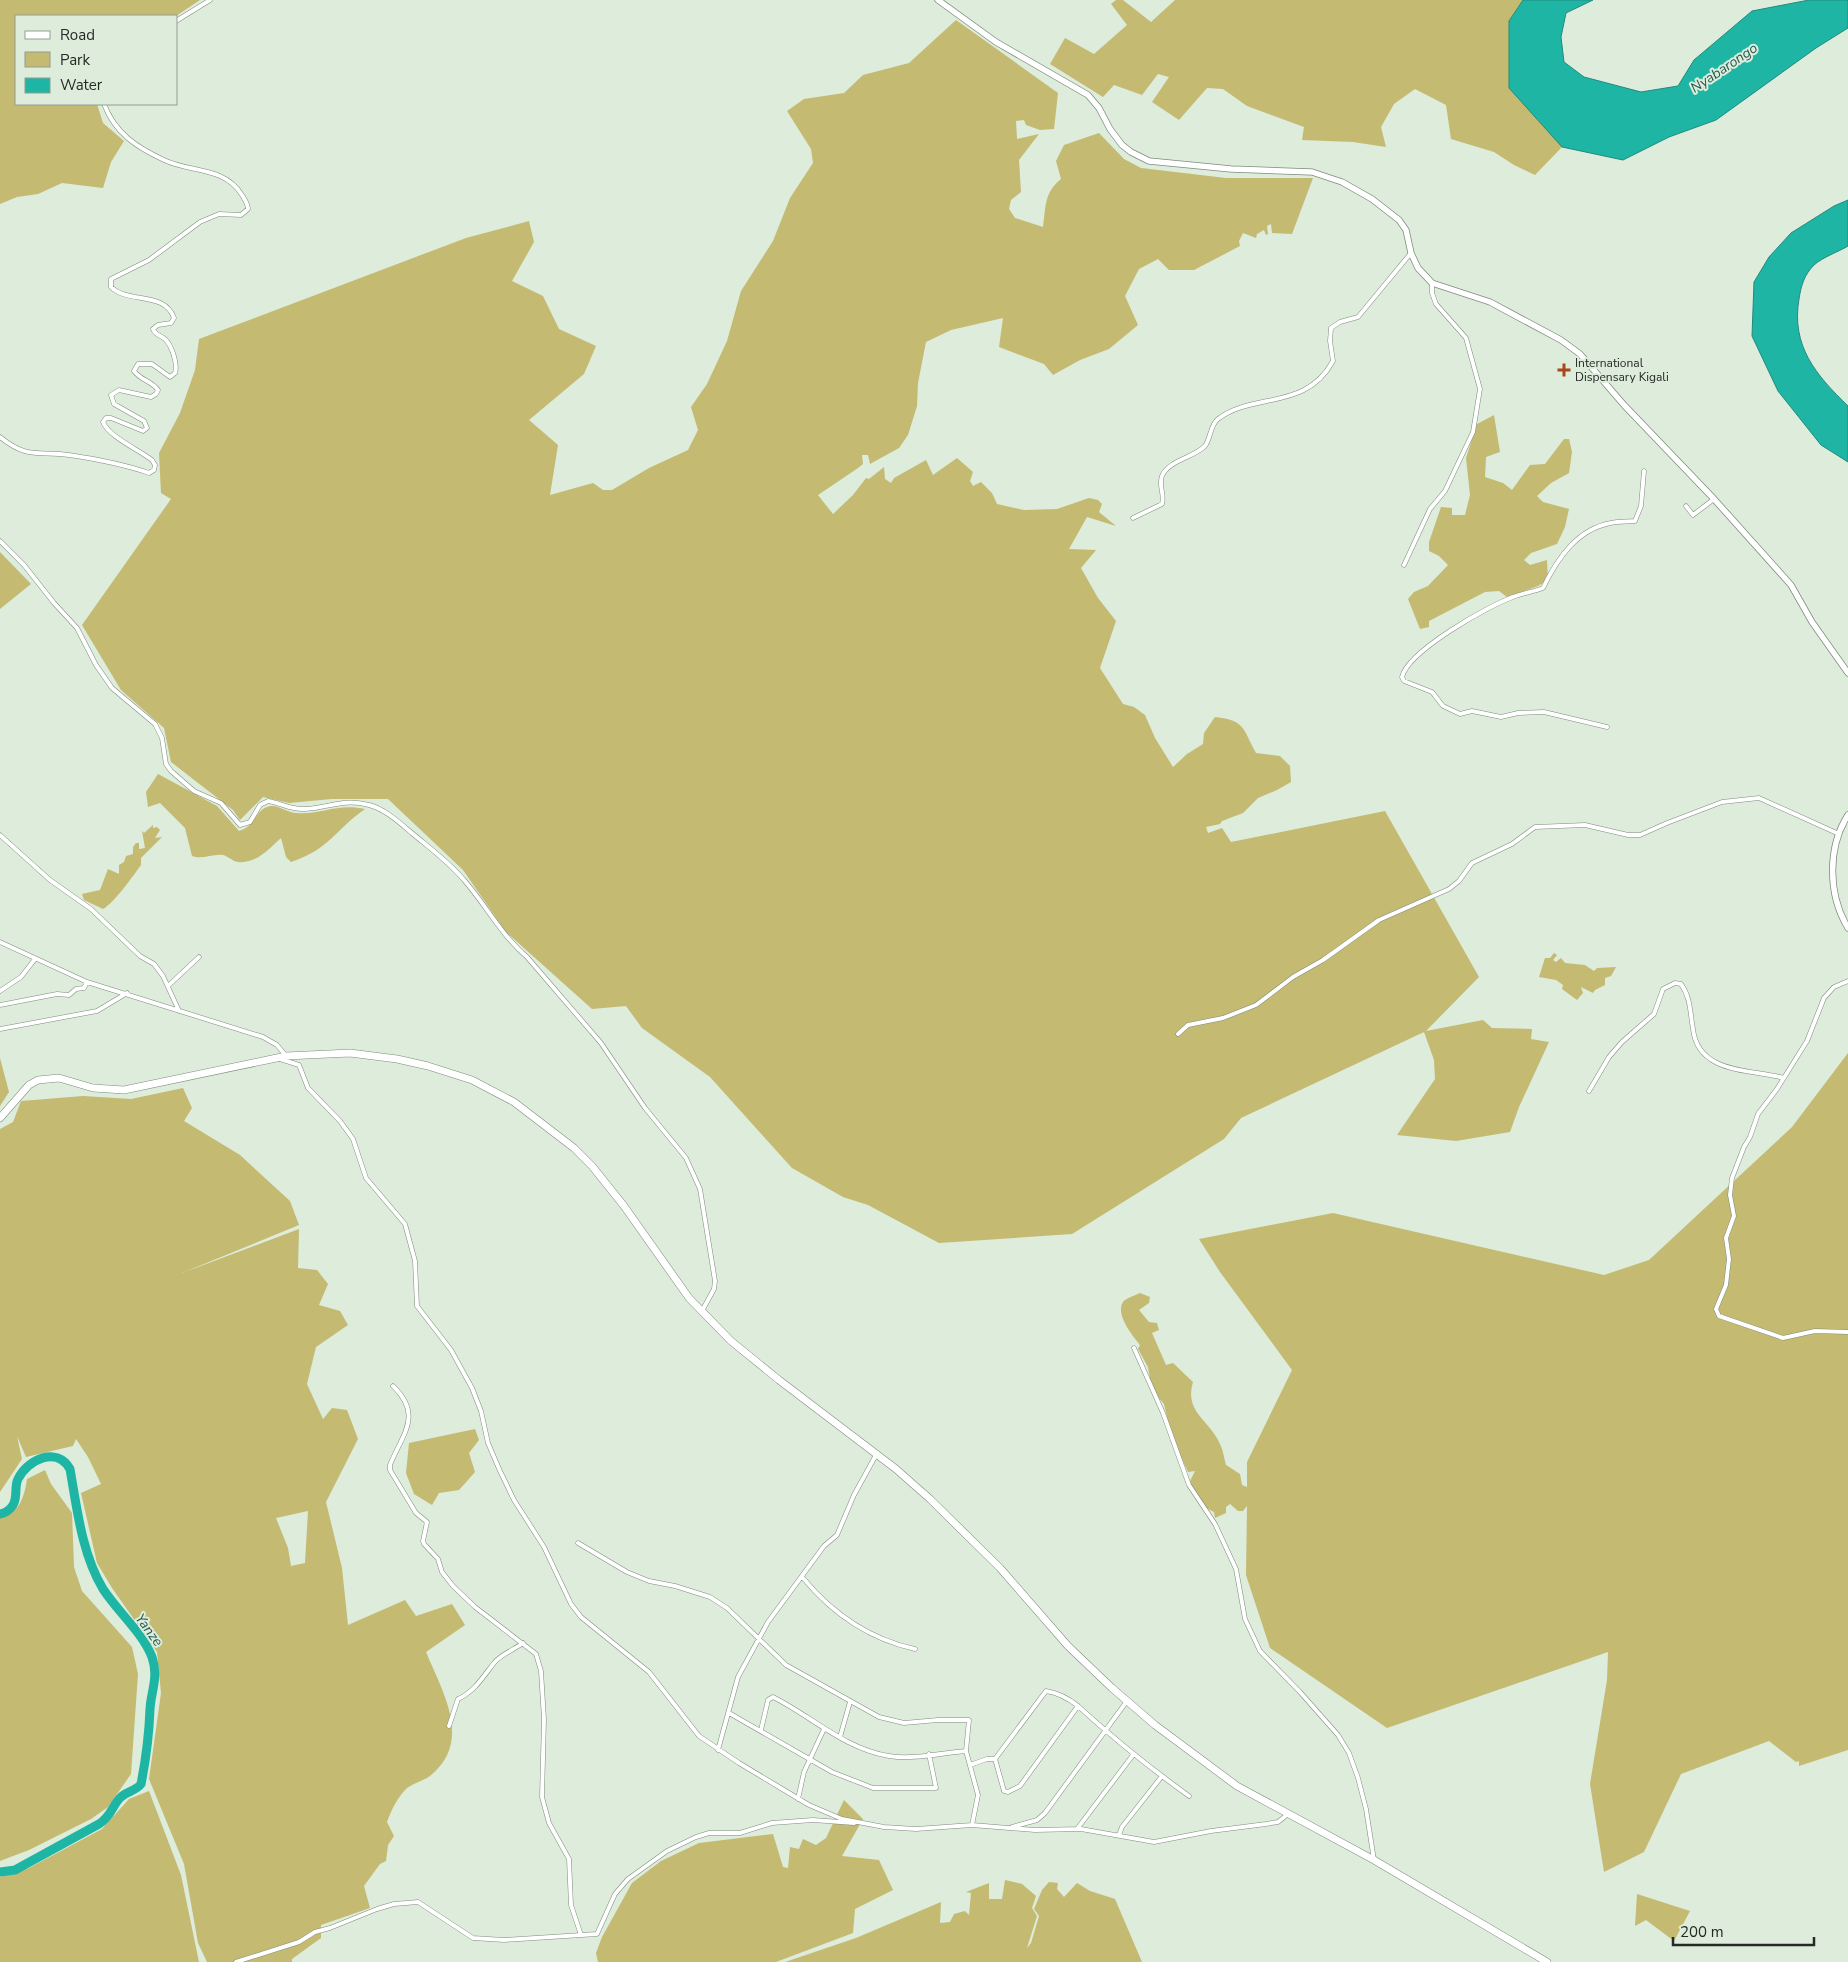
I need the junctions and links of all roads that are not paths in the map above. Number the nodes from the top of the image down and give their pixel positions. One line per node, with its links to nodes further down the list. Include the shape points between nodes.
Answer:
1 (210, 0): 3 (street)
2 (938, 0): 5 (main road, via 1003,47 1088,95 1122,145 1141,158 1231,169 1323,174 1392,213 1406,230)
3 (178, 20)
4 (104, 105): 7 (street, via 114,124 127,139 165,161 223,177 239,190 248,209 241,215 227,213 205,219 149,260 111,279 111,287 118,293 164,304 174,318 171,323 153,328 155,334 169,345 176,366 175,374 170,376 152,364 138,364 134,371 156,386 156,394 151,397 119,390 111,395 114,404 144,421 147,428 138,431 111,418 103,422 113,435 152,460 154,470 149,473 68,455 24,452)
5 (1411, 253): 6 (main road, via 1418,268); 11 (street, via 1358,317 1331,328 1333,361 1316,382 1293,395 1230,412 1220,418 1213,425 1205,446 1166,470 1161,480 1162,504)
6 (1432, 283): 9 (main road, via 1490,302 1561,340 1580,354); 13 (street, via 1436,304 1460,328 1468,343 1480,392 1473,432 1445,491 1426,516)
7 (0, 436)
8 (1644, 471): 15 (street, via 1641,506 1635,521 1605,524 1583,535 1556,560 1543,588 1512,597 1433,640 1408,663 1402,676 1404,681 1432,692 1443,706 1460,714 1472,711 1501,717 1544,712)
9 (1714, 499): 10 (street, via 1693,515); 14 (main road, via 1791,585)
10 (1686, 506)
11 (1133, 518)
12 (0, 541): 37 (street, via 77,628 112,688 155,724 171,771 194,791 221,804 240,825 250,822 260,805 268,802 292,809 339,802 371,806 407,829 464,880 513,945 601,1043 692,1169 703,1200 716,1281)
13 (1404, 565)
14 (1848, 673)
15 (1607, 727)
16 (1848, 815): 17 (main road)
17 (1839, 834): 19 (main road, via 1832,875 1834,893); 31 (street, via 1759,798 1722,802 1640,835 1619,834 1585,825 1535,827 1512,844 1472,863 1449,889 1379,920 1256,1005 1223,1018 1188,1025)
18 (0, 835): 25 (street, via 50,880 91,909 140,956 154,964)
19 (1848, 928)
20 (0, 942): 22 (street)
21 (199, 957): 25 (street)
22 (35, 959): 23 (street); 26 (street, via 21,977)
23 (87, 982): 27 (street); 28 (street, via 84,988 69,995 57,994)
24 (1848, 982): 34 (street, via 1834,987 1824,998 1807,1041)
25 (168, 986): 29 (street)
26 (0, 992)
27 (127, 993): 29 (street); 30 (street, via 97,1011)
28 (0, 1005)
29 (179, 1011): 32 (street, via 263,1038 277,1045)
30 (0, 1028)
31 (1178, 1034)
32 (286, 1056): 33 (highway); 37 (highway, via 350,1053 397,1059 472,1080 514,1102 592,1166 684,1292)
33 (276, 1058): 36 (highway, via 124,1090 93,1088 48,1078 29,1085); 56 (street, via 299,1065 308,1088 353,1139 366,1178 405,1224 416,1261 417,1306 451,1350 472,1388 497,1464 514,1500 544,1547 571,1604 581,1617 649,1672 692,1728)
34 (1784, 1078): 35 (street, via 1747,1072 1705,1058 1693,1035 1688,996 1681,984 1675,983 1663,989 1654,1014 1622,1042); 38 (street, via 1758,1114 1732,1178 1730,1195 1734,1216 1726,1238 1727,1276 1717,1314 1783,1338 1815,1331)
35 (1589, 1090)
36 (0, 1118)
37 (702, 1311): 41 (highway, via 753,1360)
38 (1848, 1332)
39 (1134, 1348): 72 (street, via 1163,1413 1189,1485 1215,1524 1236,1569 1245,1619 1260,1651 1312,1705 1349,1753 1366,1809)
40 (393, 1386): 45 (street, via 405,1398 410,1417 390,1470 416,1513 427,1522 424,1544 465,1597)
41 (876, 1455): 43 (street, via 837,1535 824,1546); 47 (highway, via 902,1474 968,1535 1068,1646)
42 (578, 1543): 44 (street, via 649,1581 710,1597)
43 (803, 1578): 44 (street); 46 (street, via 820,1599 845,1618 882,1638)
44 (759, 1638): 48 (street, via 786,1665); 50 (street, via 738,1677)
45 (523, 1643): 51 (street, via 494,1662 490,1671 468,1694 458,1699); 73 (street, via 536,1654 541,1671 544,1719 542,1797 549,1823 569,1860 571,1905)
46 (915, 1649)
47 (1127, 1701): 54 (street); 66 (highway, via 1237,1786)
48 (850, 1702): 55 (street); 57 (street, via 897,1722 969,1720)
49 (1078, 1706): 54 (street); 60 (street, via 1058,1693 1046,1691); 60 (street, via 1020,1786 1004,1791)
50 (729, 1713): 53 (street); 56 (street)
51 (449, 1726)
52 (824, 1729): 53 (street, via 772,1697 768,1700); 55 (street); 61 (street)
53 (761, 1730): 61 (street)
54 (1105, 1730): 59 (street); 69 (street, via 1045,1814 1037,1820)
55 (840, 1737): 58 (street, via 887,1756)
56 (718, 1750): 65 (street)
57 (966, 1751): 58 (street); 62 (street)
58 (929, 1754): 61 (street, via 936,1788 873,1788)
59 (1133, 1755): 63 (street); 70 (street)
60 (995, 1759): 62 (street)
61 (809, 1760): 65 (street)
62 (970, 1765): 68 (street, via 978,1795)
63 (1162, 1776): 64 (street); 71 (street)
64 (1189, 1796)
65 (798, 1799): 67 (street, via 826,1813)
66 (1290, 1813): 71 (street, via 1278,1822 1160,1842); 72 (highway)
67 (859, 1823): 68 (street, via 916,1829); 73 (street, via 813,1820 772,1823 740,1833 709,1833 696,1837 667,1851 628,1879 615,1894 597,1934)
68 (972, 1825): 69 (street)
69 (1008, 1828): 70 (street)
70 (1077, 1829): 71 (street)
71 (1118, 1835)
72 (1374, 1860): 75 (highway)
73 (581, 1935): 74 (street, via 504,1940 473,1938 418,1902 377,1909 316,1932 299,1942)
74 (236, 1962)
75 (1547, 1962)

